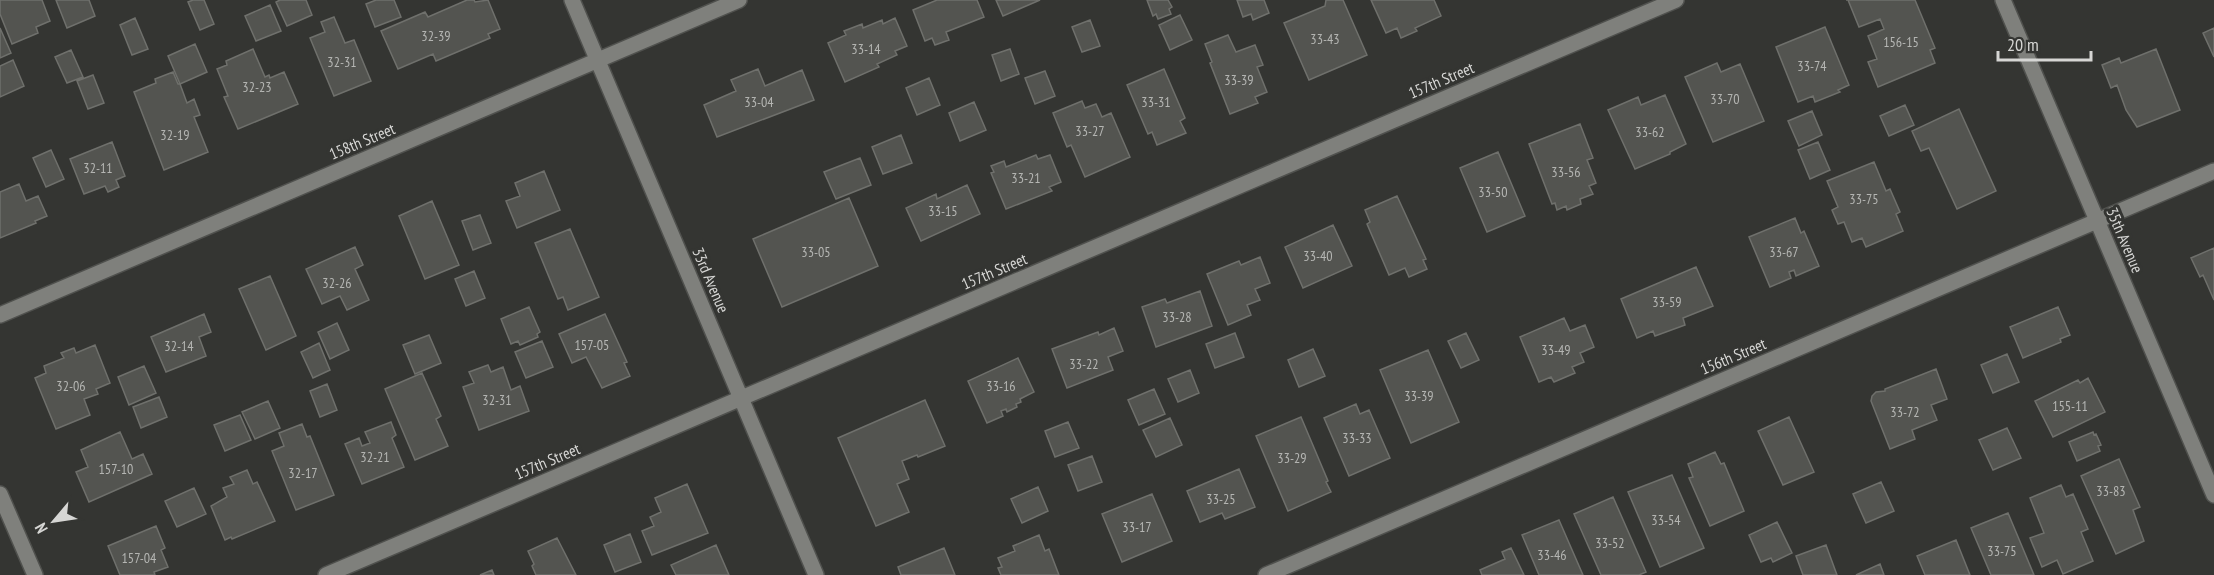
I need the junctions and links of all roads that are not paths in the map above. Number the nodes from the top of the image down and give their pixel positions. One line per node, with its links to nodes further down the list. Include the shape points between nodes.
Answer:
1 (572, 0): 5 (street, 33rd Avenue)
2 (739, 0): 5 (street, 158th Street)
3 (1676, 0): 9 (street, 157th Street)
4 (2003, 0): 7 (street, 35th Avenue)
5 (598, 60): 8 (street, 158th Street); 9 (street, 33rd Avenue)
6 (2214, 171): 7 (street, 156th Street)
7 (2097, 220): 11 (street, 35th Avenue); 15 (street, 156th Street)
8 (0, 315)
9 (741, 398): 13 (street, 157th Street); 14 (street, 33rd Avenue)
10 (0, 494): 12 (street)
11 (2214, 495)
12 (35, 575)
13 (326, 575)
14 (816, 575)
15 (1266, 575)

